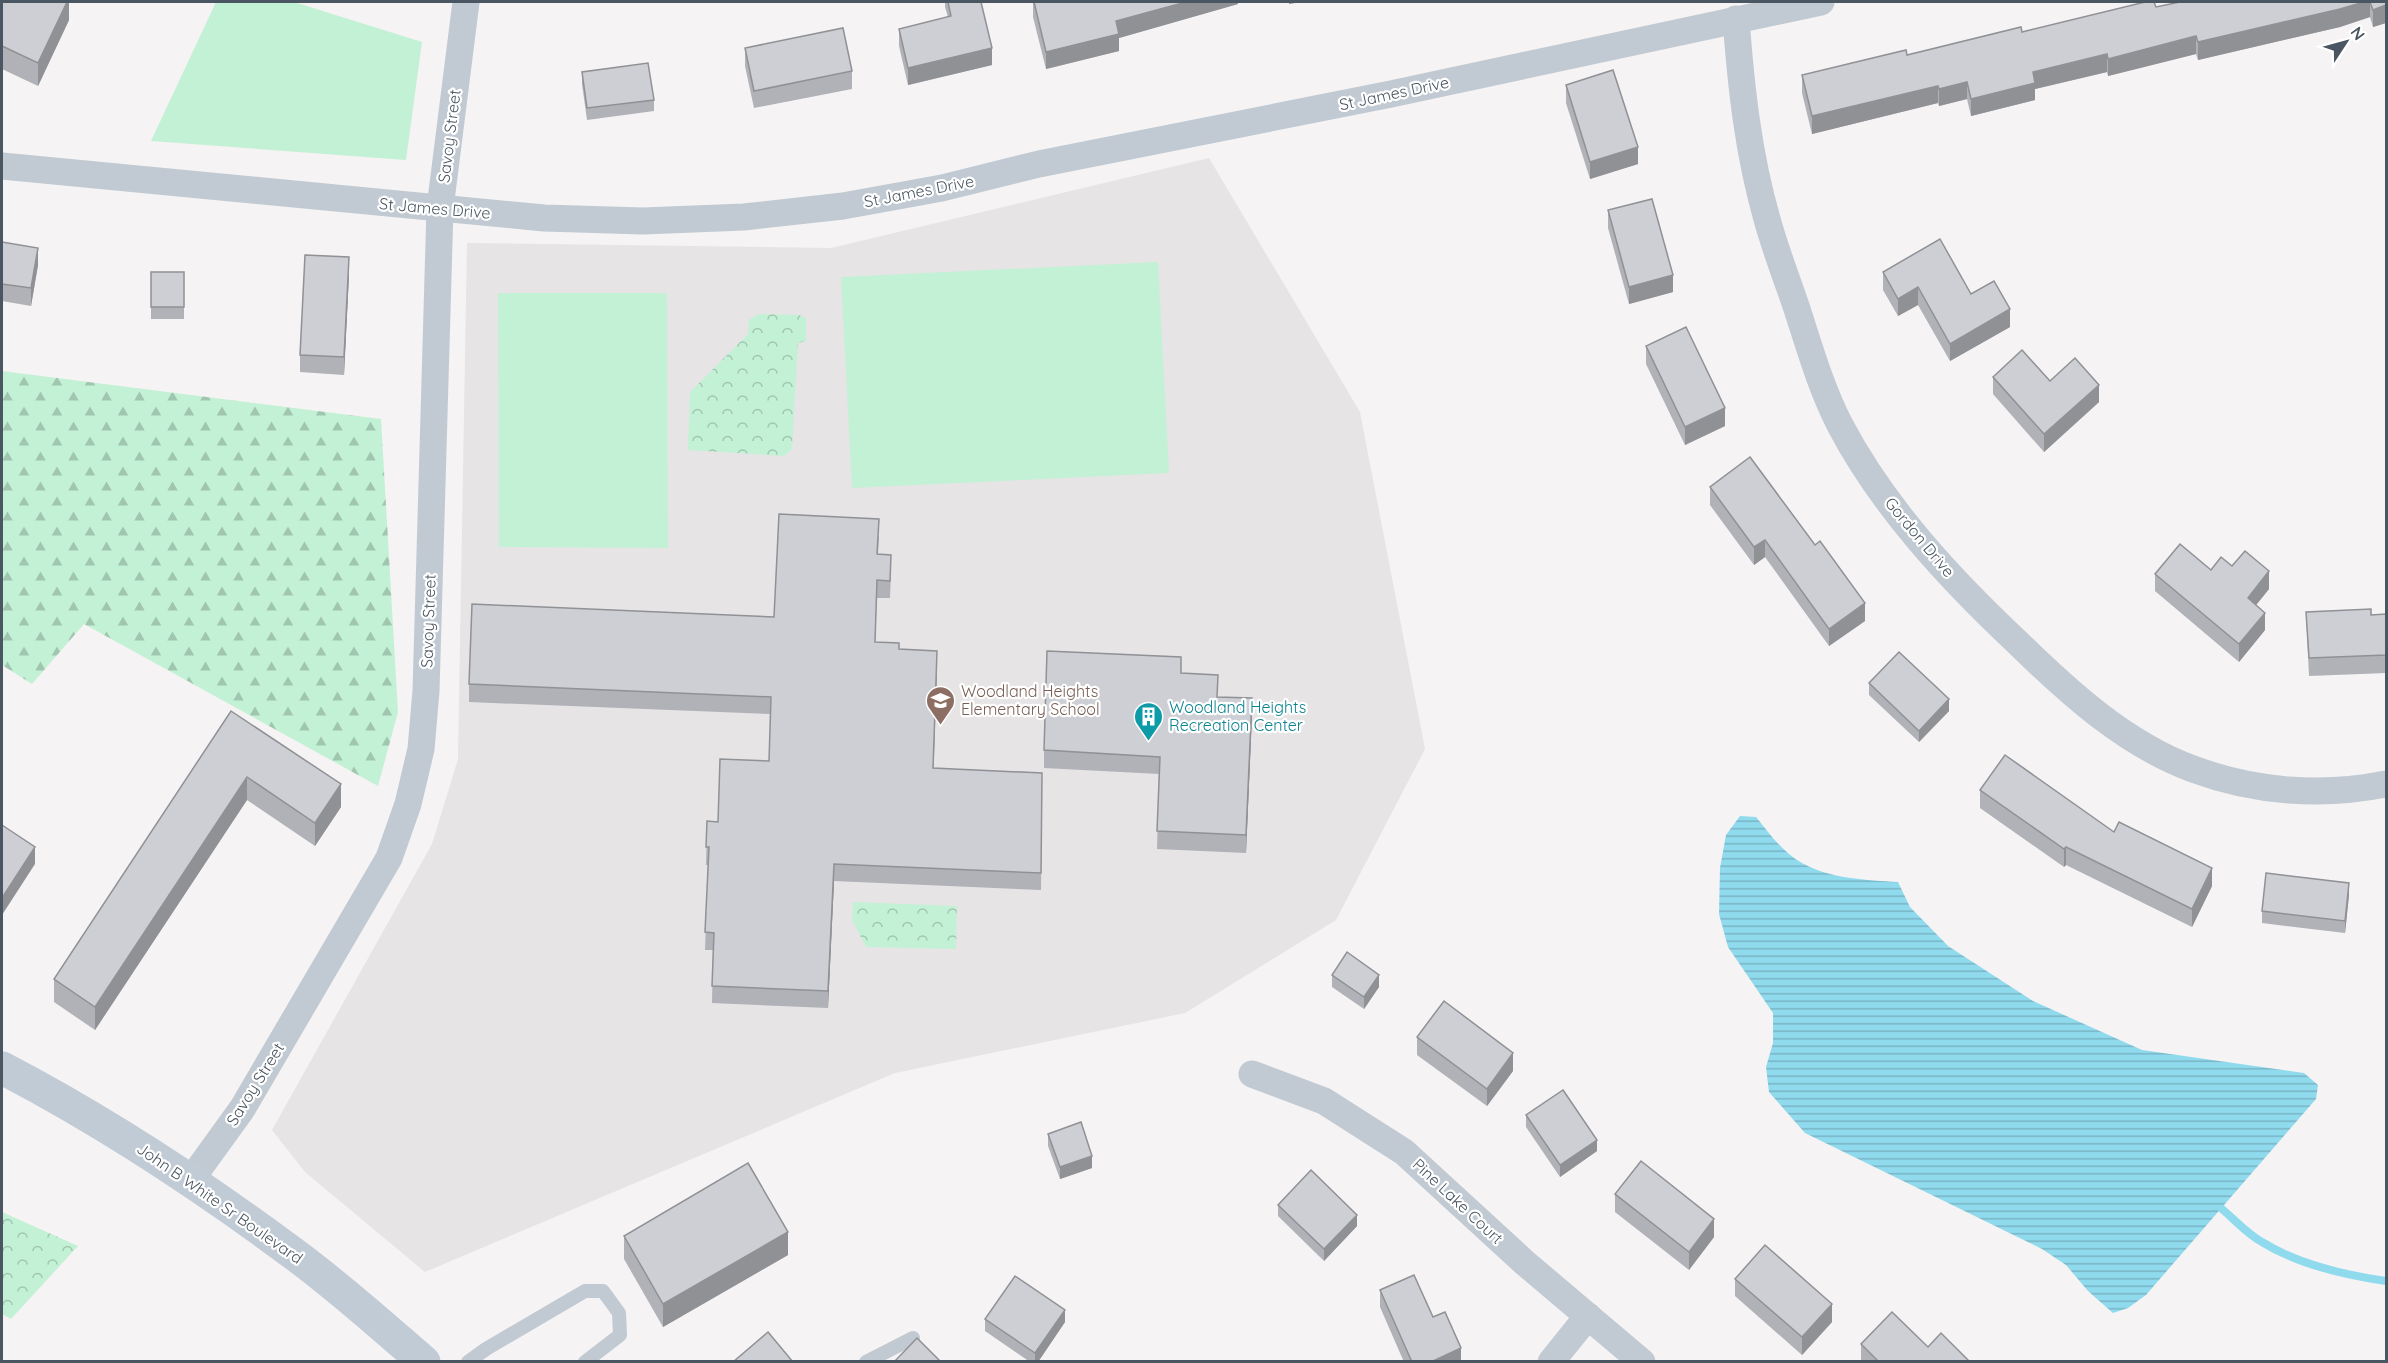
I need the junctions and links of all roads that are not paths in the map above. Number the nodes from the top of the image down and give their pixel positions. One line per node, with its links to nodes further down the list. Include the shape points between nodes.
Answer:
1 (466, 2): 5 (street, Savoy Street)
2 (1821, 2): 3 (street, St James Drive)
3 (1736, 19): 5 (street, St James Drive, via 843,206 744,217 644,221 544,218); 6 (street, Gordon Drive, via 1741,86 1756,175 1821,383 1863,465 1938,560 2044,669 2145,747 2192,769 2242,784 2331,792)
4 (2, 166): 5 (street, St James Drive)
5 (440, 208): 9 (street, Savoy Street, via 426,692 421,749 408,804 388,858 363,903 242,1108)
6 (2386, 784)
7 (2, 1068): 9 (main road, John B White Sr Boulevard, via 134,1142)
8 (1252, 1074): 10 (street, Pine Lake Court, via 1324,1101 1404,1152)
9 (190, 1181): 12 (main road, John B White Sr Boulevard, via 296,1255)
10 (1588, 1316): 16 (street); 17 (street, Pine Lake Court)
11 (913, 1338): 15 (lane)
12 (412, 1358)
13 (468, 1362): 14 (lane, via 585,1292 603,1291 619,1313 620,1335)
14 (585, 1362)
15 (866, 1362)
16 (1551, 1362)
17 (1642, 1362)

